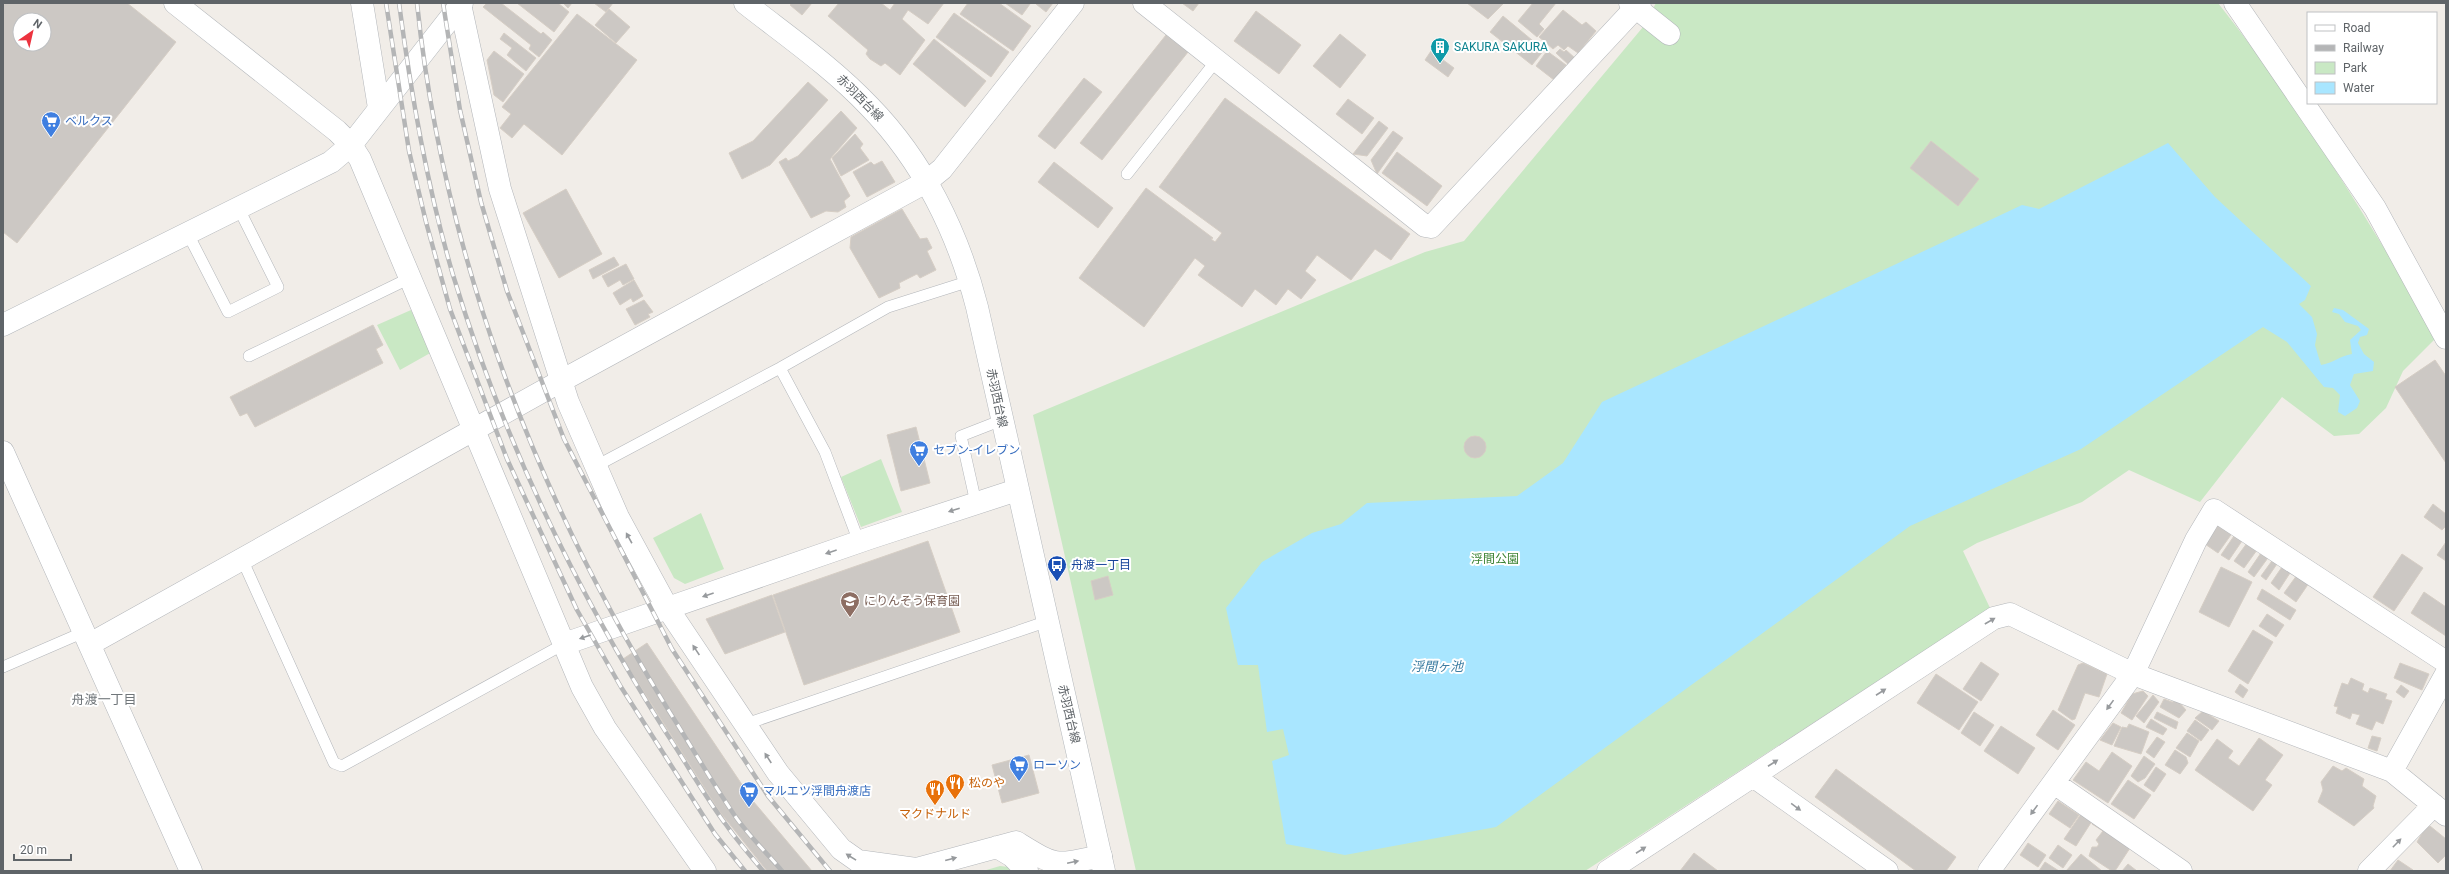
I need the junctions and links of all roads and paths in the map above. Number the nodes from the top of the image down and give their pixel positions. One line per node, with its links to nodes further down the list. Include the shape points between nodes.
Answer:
1 (175, 3): 12 (street, via 337,131)
2 (362, 3): 11 (street)
3 (746, 3): 14 (street, 赤羽西台線, via 825,65 870,106 892,132)
4 (1073, 3): 14 (street, via 942,170)
5 (1144, 3): 10 (street)
6 (2235, 3): 20 (street, via 2375,208)
7 (461, 4): 11 (street); 23 (street, via 500,189)
8 (1635, 5): 9 (street); 10 (street, via 1431,227 1425,226)
9 (1669, 34)
10 (1216, 61): 13 (lane)
11 (379, 108): 12 (street)
12 (351, 145): 15 (street, via 331,162); 17 (street, via 360,159)
13 (1127, 174)
14 (926, 182): 18 (street, 赤羽西台線, via 952,230); 23 (street)
15 (239, 209): 16 (street); 16 (lane, via 278,287 228,312)
16 (188, 234): 19 (street)
17 (410, 278): 21 (lane); 25 (street)
18 (970, 281): 22 (lane, via 888,307); 24 (street, 赤羽西台線)
19 (3, 325)
20 (2446, 338)
21 (249, 356)
22 (780, 368): 27 (lane); 30 (lane, via 825,452)
23 (561, 381): 25 (street); 27 (street)
24 (1002, 420): 28 (street, 赤羽西台線); 29 (lane, via 961,436)
25 (474, 430): 31 (street); 35 (street)
26 (3, 452): 34 (street)
27 (596, 466): 32 (street, one-way to 27, via 618,517)
28 (1017, 490): 29 (street); 33 (street, 赤羽西台線)
29 (976, 503): 30 (street, one-way to 30)
30 (859, 542): 32 (street, one-way to 32)
31 (242, 559): 34 (street); 35 (lane, via 334,763 342,766)
32 (668, 609): 35 (street, one-way to 35); 40 (street, one-way to 32)
33 (1048, 621): 40 (lane); 46 (street, 赤羽西台線)
34 (87, 638): 37 (lane); 49 (street)
35 (564, 644): 50 (street, via 582,687 605,728)
36 (2446, 662): 38 (street, via 2214,510 2196,540)
37 (3, 667)
38 (2133, 674): 41 (street); 42 (street, one-way to 38, via 1994,618 2010,614); 43 (street, one-way to 43)
39 (2446, 674): 41 (street)
40 (746, 724): 48 (street, one-way to 40, via 870,864 849,856 778,773)
41 (2392, 771): 44 (street)
42 (1753, 776): 47 (street, one-way to 42); 52 (street, one-way to 52)
43 (2054, 783): 53 (street, one-way to 53); 54 (street)
44 (2440, 810): 55 (street, one-way to 44)
45 (997, 847): 46 (street, one-way to 46, via 1016,842 1041,858 1062,864); 48 (street, one-way to 45); 51 (street, via 1012,856)
46 (1102, 864)
47 (1618, 869)
48 (917, 870)
49 (191, 871)
50 (705, 871)
51 (1027, 871)
52 (1887, 871)
53 (1990, 871)
54 (2181, 871)
55 (2369, 871)

